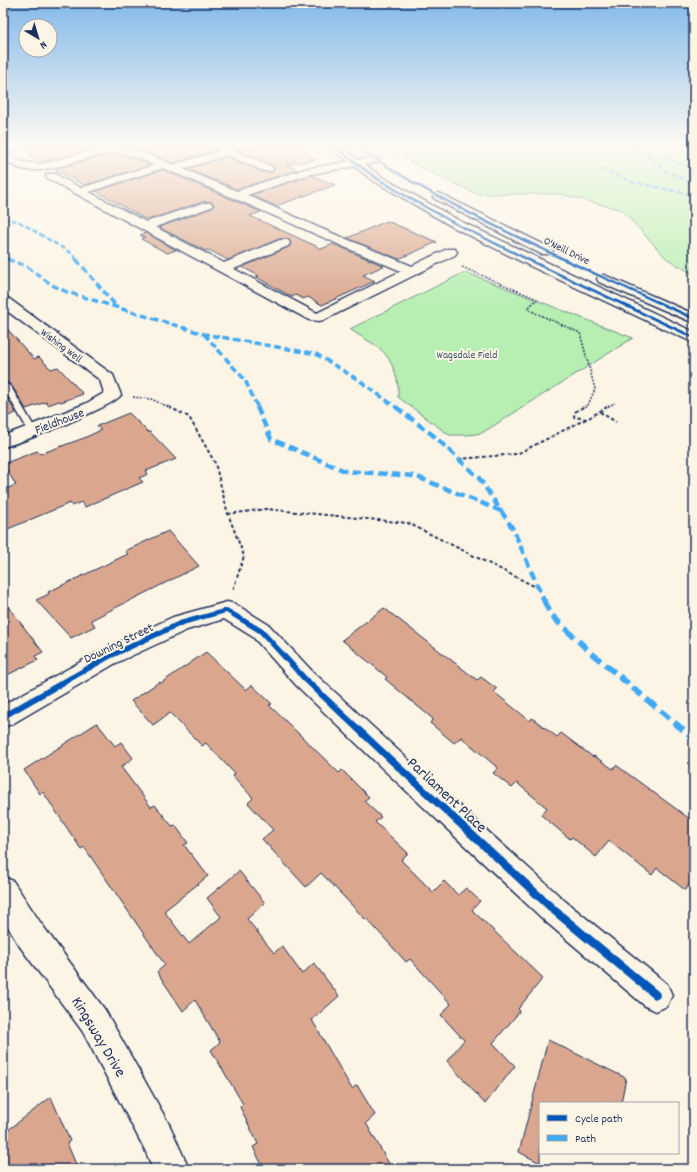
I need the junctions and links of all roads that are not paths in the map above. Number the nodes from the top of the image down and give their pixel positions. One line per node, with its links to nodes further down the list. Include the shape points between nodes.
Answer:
1 (94, 199): 6 (street)
2 (245, 199): 10 (street)
3 (411, 199): 13 (main road, O'Neill Drive, via 482,237)
4 (441, 199): 12 (main road, O'Neill Drive, via 606,280)
5 (207, 205): 6 (street)
6 (146, 226): 9 (street)
7 (284, 243): 9 (street)
8 (445, 255): 10 (street)
9 (224, 268): 10 (street, via 317,317)
10 (412, 271)
11 (3, 301): 15 (street, Wishing Well, via 107,378)
12 (694, 319)
13 (694, 338)
14 (7, 387): 16 (lane)
15 (113, 395): 16 (street, Fieldhouse, via 91,408)
16 (32, 430): 17 (street, Fieldhouse)
17 (3, 442)
18 (227, 610): 19 (street, Downing Street, via 181,623 108,657); 21 (street, Parliament Place, via 261,631 304,678 392,761 555,911)
19 (3, 717)
20 (3, 891): 22 (street, Kingsway Drive, via 29,933 94,1020 158,1138)
21 (656, 995)
22 (171, 1169)

